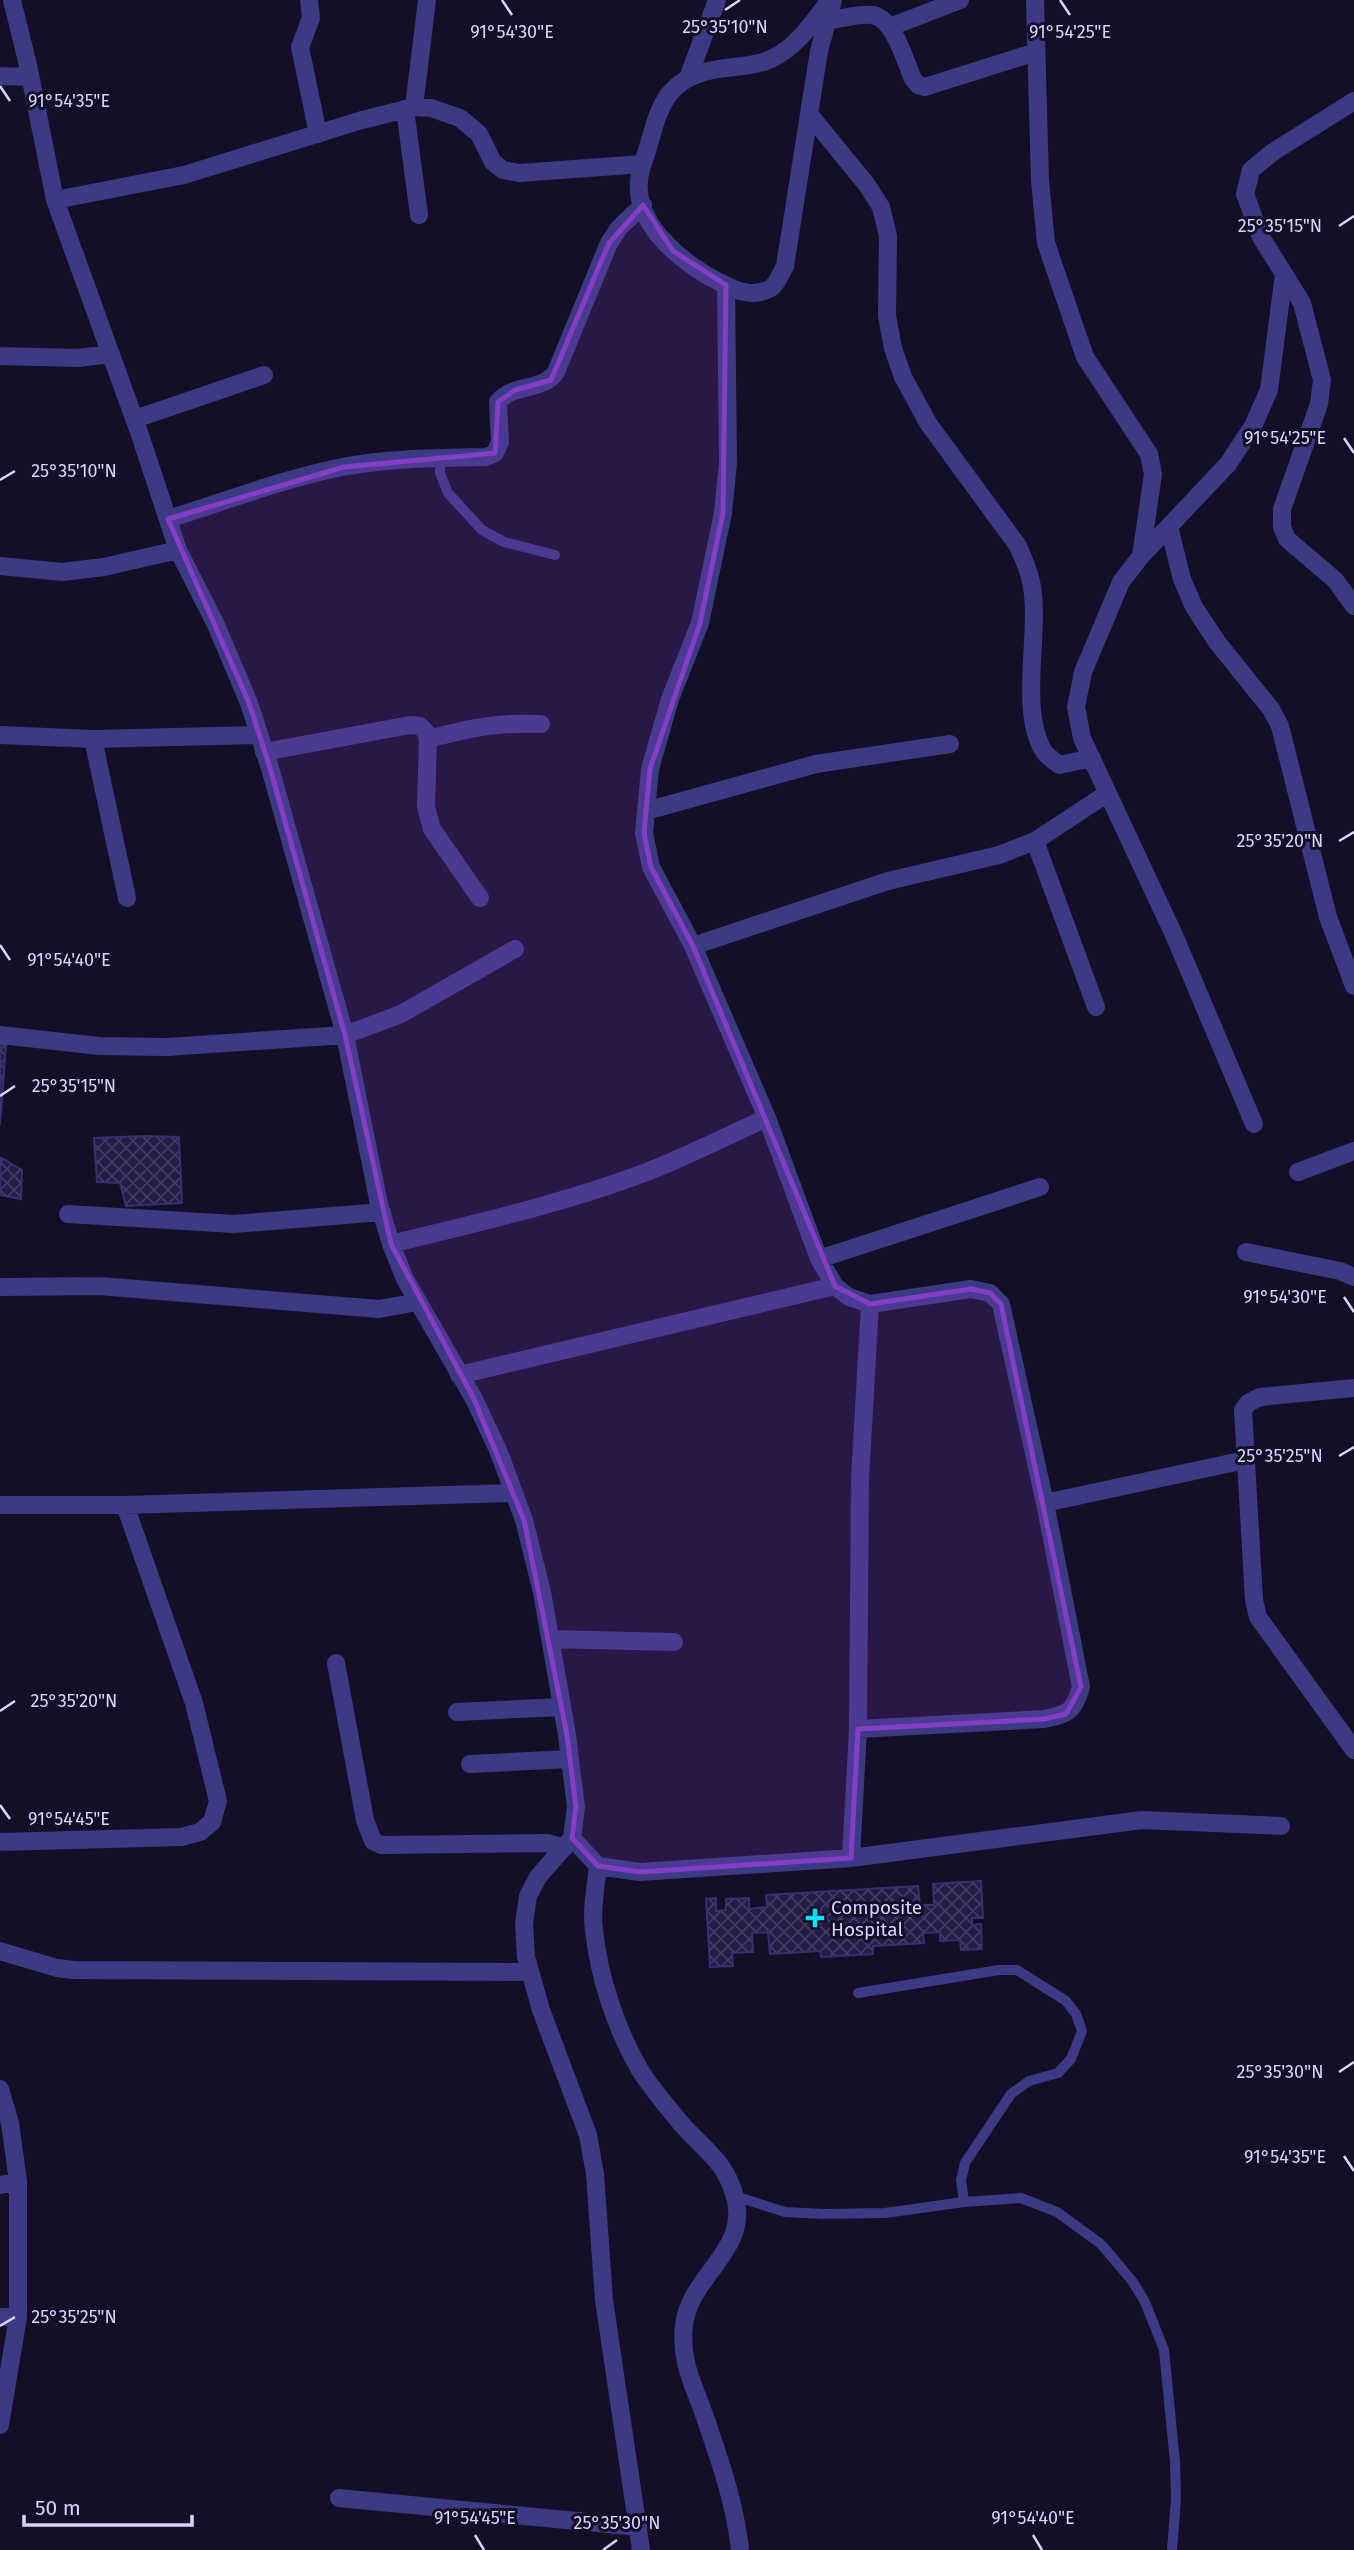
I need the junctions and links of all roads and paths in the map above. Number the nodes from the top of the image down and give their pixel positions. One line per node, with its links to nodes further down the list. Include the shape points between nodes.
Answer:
1 (12, 0): 12 (street)
2 (309, 0): 17 (street, via 311,18 300,47)
3 (427, 0): 15 (street)
4 (717, 0): 13 (street)
5 (832, 0): 8 (street); 13 (street, via 785,52 768,61)
6 (960, 0): 9 (street)
7 (1035, 0): 10 (street)
8 (827, 21): 9 (street, via 870,15); 16 (street)
9 (890, 27): 10 (street, via 913,79 925,87)
10 (1036, 52): 33 (street, via 1046,243 1084,357 1149,454 1153,474)
11 (0, 76): 12 (street)
12 (30, 77): 19 (street)
13 (688, 78): 18 (street, via 669,91)
14 (1354, 101): 22 (street, via 1251,170 1245,194 1261,237)
15 (409, 108): 17 (street); 18 (street, via 432,108 460,118 480,134 493,162 503,170 519,173); 21 (street)
16 (809, 114): 23 (street, via 785,266 773,286 759,293 739,292); 42 (street, via 881,207 888,236 887,316 903,377 928,423 1018,546 1028,568 1033,590 1032,702 1044,752 1059,765)
17 (318, 134): 19 (street, via 184,175)
18 (643, 164): 20 (street, via 639,192)
19 (55, 200): 24 (street)
20 (643, 205): 23 (street, via 655,230 673,251 694,270); 28 (street, via 609,243 551,380 504,394 498,402 500,442 495,453)
21 (419, 215)
22 (1284, 274): 30 (street, via 1269,390 1253,426 1228,464); 35 (street, via 1302,303 1322,380 1319,404 1282,509 1282,527 1287,539 1335,580)
23 (726, 285): 44 (street, via 728,463 723,513 700,623 670,699 650,769)
24 (111, 354): 25 (street, via 34,359); 27 (street)
25 (0, 356)
26 (264, 375): 27 (street)
27 (135, 419): 29 (street)
28 (440, 458): 29 (street, via 302,476); 32 (lane, via 448,493 482,530 504,542)
29 (168, 519): 31 (street)
30 (1169, 527): 33 (street); 50 (street, via 1194,607 1280,726 1328,918)
31 (178, 550): 34 (street, via 62,572); 40 (street, via 216,625)
32 (555, 555)
33 (1141, 555): 42 (street, via 1121,582 1083,672 1076,707 1082,738)
34 (0, 566)
35 (1354, 606)
36 (541, 724): 38 (street, via 484,725)
37 (0, 735): 39 (street)
38 (428, 738): 40 (street, via 420,726 411,725); 47 (street, via 426,807 432,829)
39 (93, 740): 40 (street); 46 (street)
40 (262, 743): 53 (street)
41 (950, 744): 44 (street, via 816,764)
42 (1092, 758): 43 (street)
43 (1108, 793): 45 (street); 55 (street)
44 (646, 811): 48 (street, via 644,833 651,867)
45 (1035, 841): 48 (street, via 999,855 877,884); 51 (street)
46 (127, 898)
47 (480, 898)
48 (693, 946): 54 (street)
49 (515, 949): 53 (street, via 401,1014)
50 (1354, 986)
51 (1096, 1007)
52 (0, 1035): 53 (street, via 99,1046 167,1047)
53 (345, 1035): 59 (street)
54 (767, 1118): 61 (street, via 601,1188 544,1207); 63 (street)
55 (1254, 1125)
56 (1354, 1151): 57 (street)
57 (1298, 1172)
58 (1040, 1187): 63 (street)
59 (382, 1212): 60 (street, via 222,1224); 61 (street)
60 (68, 1214)
61 (391, 1244): 67 (street)
62 (1246, 1252): 64 (street, via 1340,1270)
63 (819, 1259): 65 (street)
64 (1354, 1277)
65 (835, 1286): 68 (street); 69 (street)
66 (0, 1287): 67 (street, via 100,1286 379,1310)
67 (417, 1302): 69 (street)
68 (870, 1304): 73 (street, via 971,1289 990,1293 1001,1304); 81 (street, via 860,1479)
69 (459, 1375): 72 (street, via 498,1450)
70 (1354, 1388): 71 (street, via 1260,1397 1248,1403 1243,1410)
71 (1245, 1460): 73 (street); 82 (street, via 1258,1617)
72 (513, 1493): 75 (street); 76 (street, via 530,1544)
73 (1045, 1503): 81 (street, via 1081,1687 1077,1703 1066,1714 1044,1719)
74 (0, 1505): 75 (street)
75 (125, 1505): 86 (street, via 194,1703 218,1801 212,1822 200,1832 181,1837)
76 (550, 1639): 77 (street); 79 (street)
77 (674, 1642)
78 (336, 1663): 87 (street, via 365,1820 373,1841 448,1846)
79 (562, 1707): 80 (street); 83 (street)
80 (457, 1712)
81 (858, 1729): 88 (street)
82 (1354, 1750)
83 (569, 1759): 84 (street); 87 (street, via 576,1807)
84 (470, 1764)
85 (1281, 1826): 88 (street, via 1142,1820)
86 (0, 1842)
87 (568, 1843): 89 (street); 91 (street, via 528,1896 524,1924)
88 (851, 1858): 89 (street, via 639,1872)
89 (597, 1866): 96 (street, via 593,1928 610,2003 640,2069 683,2127 712,2153)
90 (0, 1951): 91 (street, via 73,1970)
91 (528, 1972): 101 (street, via 588,2135 604,2301)
92 (858, 1993): 97 (lane, via 1017,1970 1066,2001 1076,2014 1082,2031 1071,2059 1058,2073 1029,2081 1011,2094 965,2163 961,2180)
93 (0, 2090): 94 (street)
94 (19, 2181): 95 (street); 98 (street)
95 (0, 2185)
96 (735, 2196): 97 (lane, via 785,2212 825,2214 885,2213); 103 (street, via 739,2219 733,2240 689,2304 683,2345 684,2365 728,2485)
97 (964, 2202): 104 (lane, via 1021,2198 1057,2212 1101,2244 1145,2302 1164,2350 1174,2428)
98 (9, 2317): 99 (street)
99 (0, 2425)
100 (339, 2498): 101 (street)
101 (639, 2527): 102 (street)
102 (641, 2550)
103 (740, 2550)
104 (1172, 2550)

